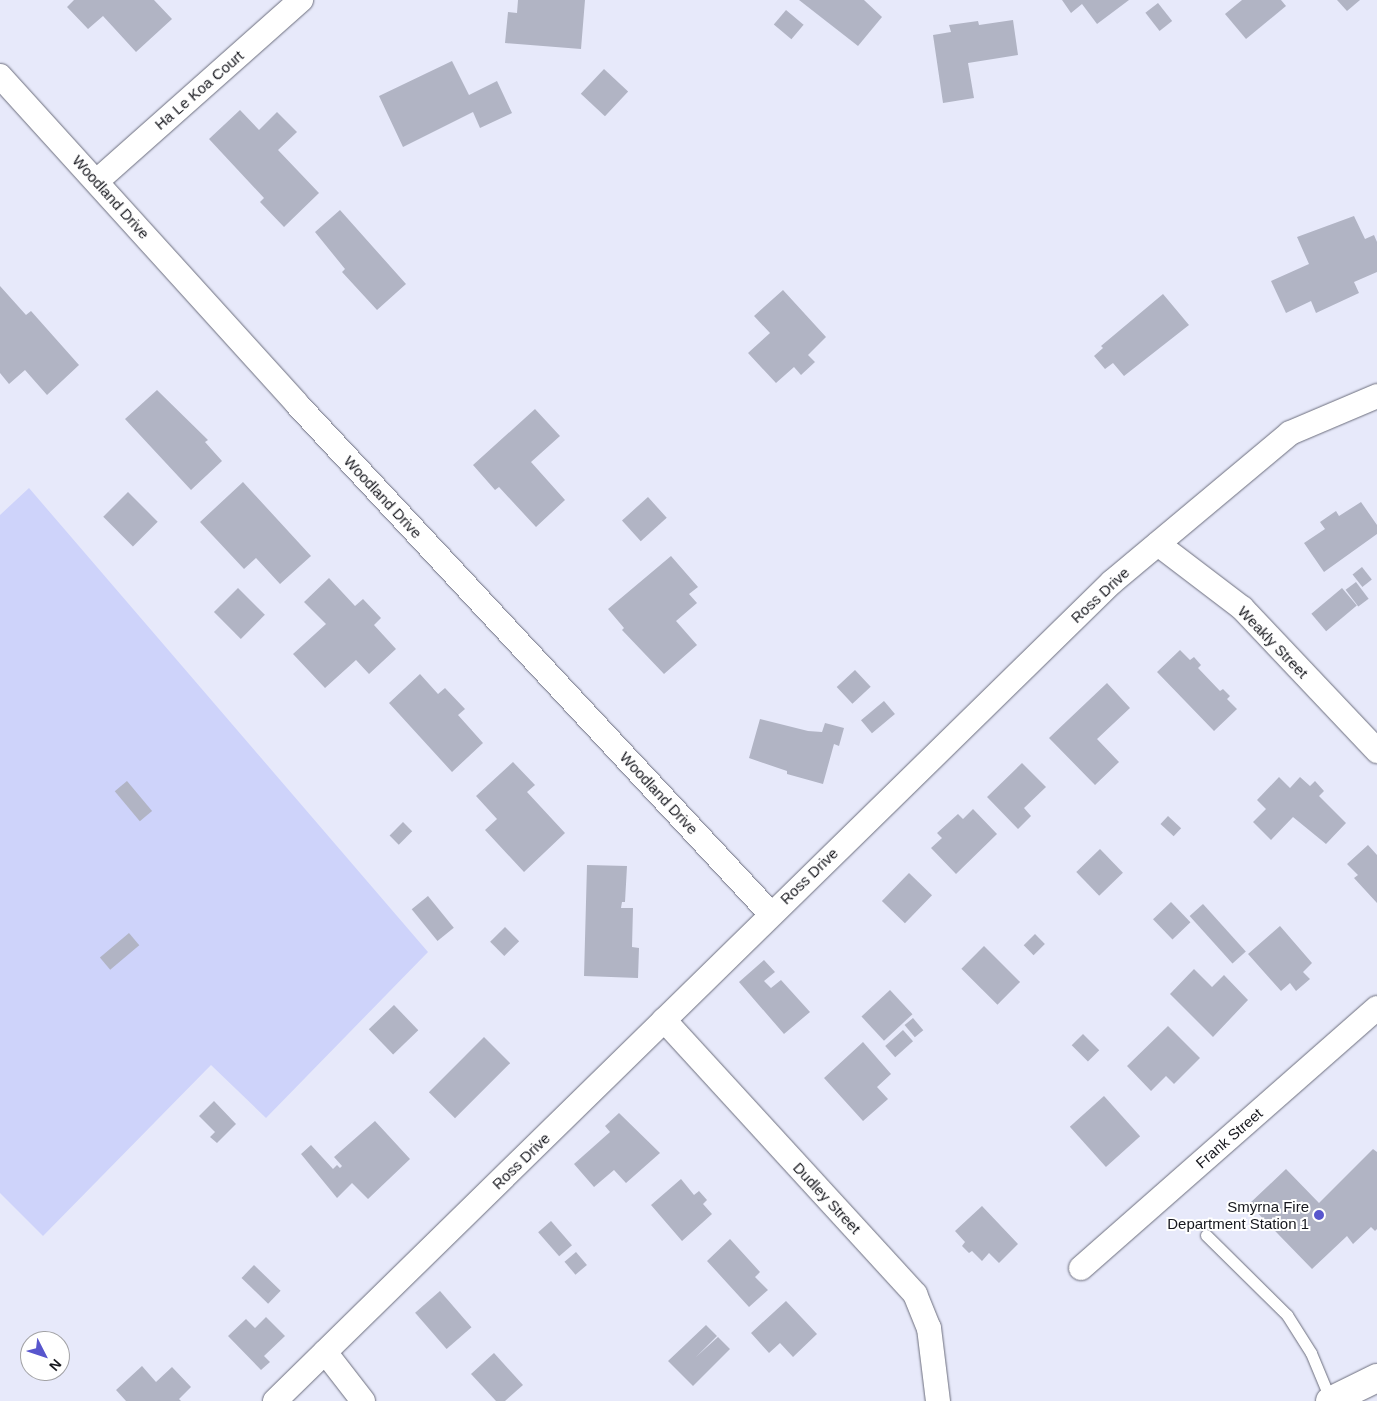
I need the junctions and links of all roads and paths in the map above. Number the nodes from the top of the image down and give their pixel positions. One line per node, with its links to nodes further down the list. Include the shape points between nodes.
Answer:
1 (301, 0): 3 (street, Ha Le Koa Court)
2 (0, 76): 3 (street, Woodland Drive)
3 (97, 180): 7 (street, Woodland Drive, via 297,404)
4 (1377, 396): 5 (street, Ross Drive, via 1290,433)
5 (1158, 544): 6 (street, Weakly Street, via 1242,608); 7 (street, Ross Drive, via 1098,595)
6 (1377, 751)
7 (771, 914): 9 (street, Ross Drive)
8 (1377, 1008): 11 (street, Frank Street)
9 (664, 1020): 12 (street, Ross Drive); 16 (street, Dudley Street, via 915,1294 929,1328)
10 (1206, 1235): 17 (lane, via 1287,1315 1310,1352)
11 (1081, 1268)
12 (325, 1352): 14 (street, Ross Drive); 15 (street)
13 (1377, 1378): 17 (street)
14 (275, 1401)
15 (363, 1401)
16 (938, 1401)
17 (1331, 1401)

